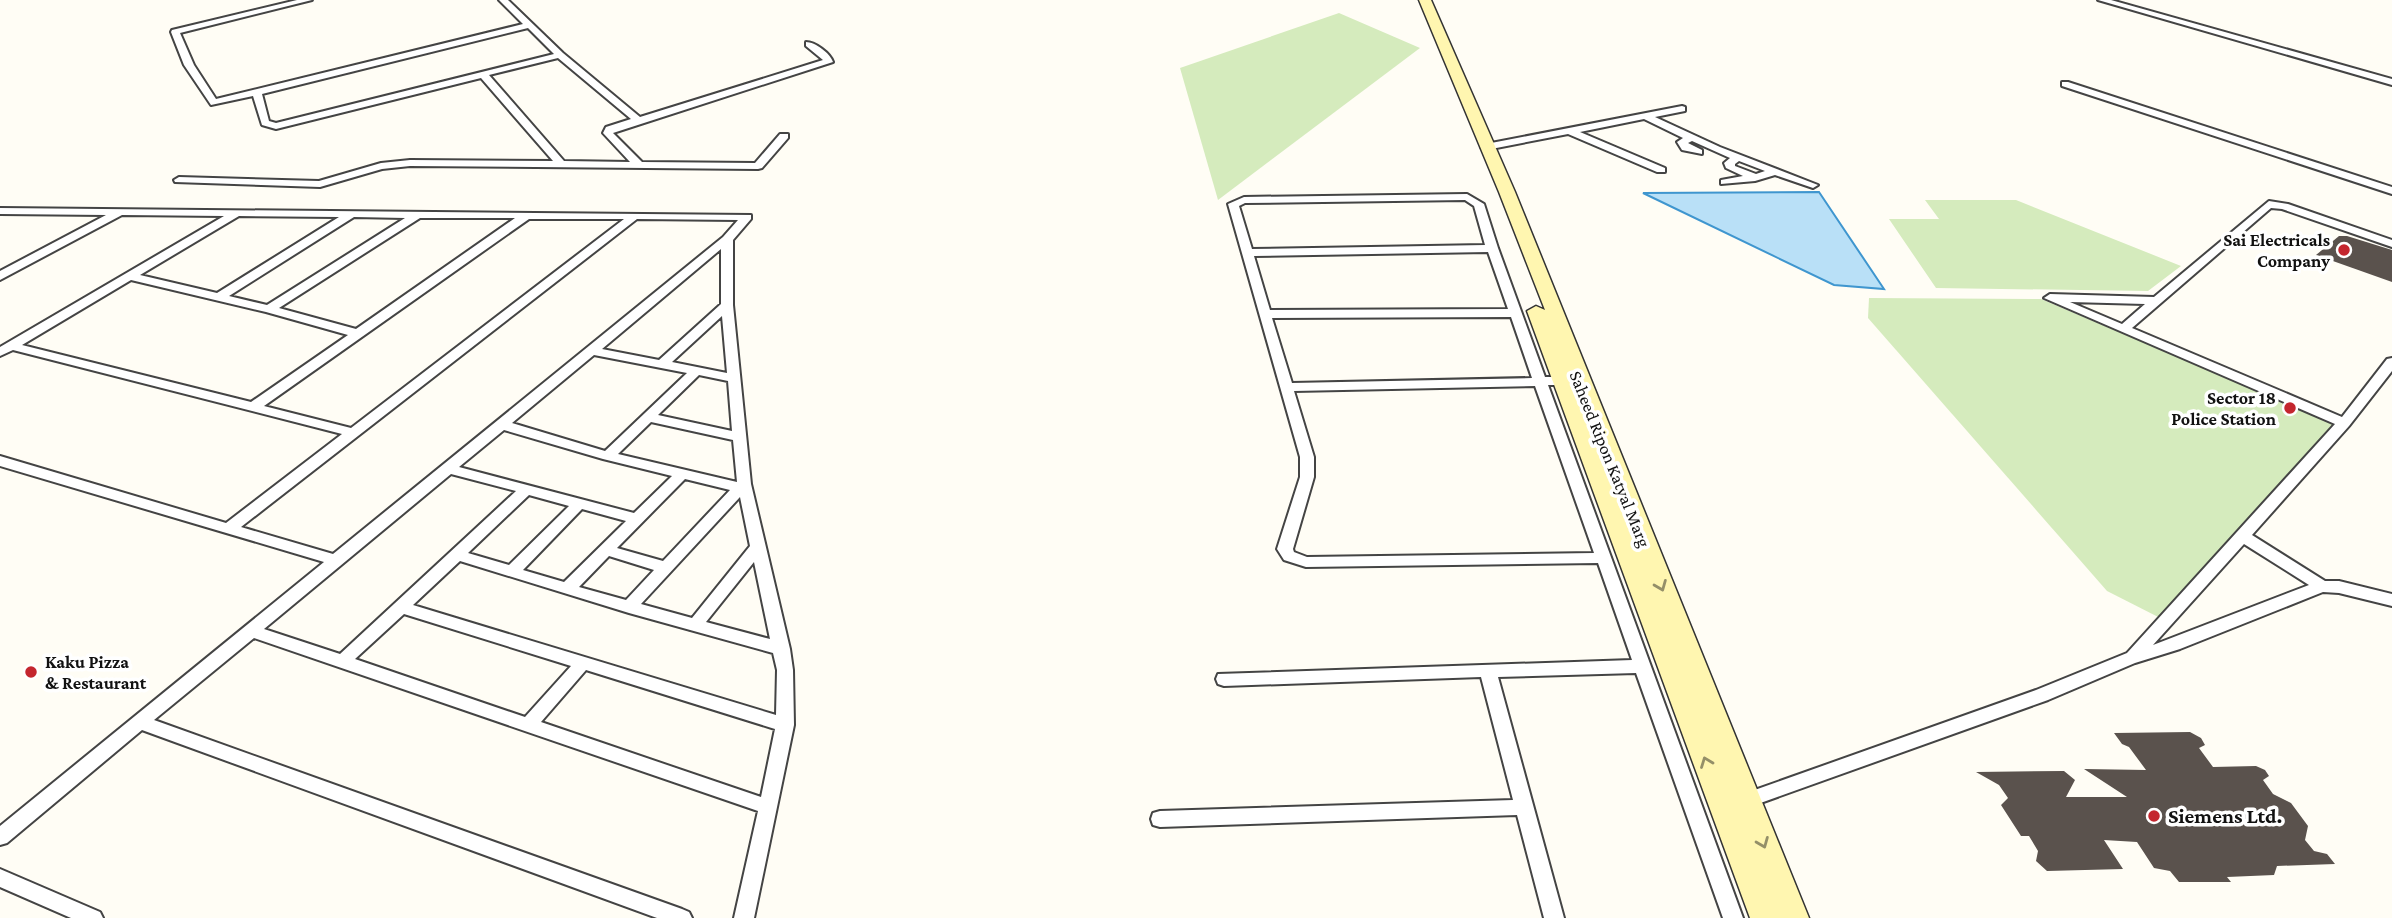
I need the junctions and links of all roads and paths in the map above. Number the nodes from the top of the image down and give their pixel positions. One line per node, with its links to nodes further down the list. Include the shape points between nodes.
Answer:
1 (308, 0): 13 (street, via 175,32 189,65 214,103)
2 (503, 0): 6 (street)
3 (1418, 0): 7 (street, Saheed Ripon Katyal Marg)
4 (1425, 0): 7 (street, Saheed Ripon Katyal Marg)
5 (2102, 0): 11 (street)
6 (531, 25): 9 (street); 13 (street)
7 (1436, 38): 20 (street, Saheed Ripon Katyal Marg); 32 (street, Saheed Ripon Katyal Marg)
8 (809, 44): 16 (street, via 828,62)
9 (560, 55): 10 (street); 16 (street)
10 (483, 74): 13 (street, via 276,126 265,123); 23 (street)
11 (2392, 82)
12 (2065, 83): 31 (street)
13 (257, 93)
14 (1682, 109): 15 (street)
15 (1645, 116): 17 (street); 19 (street)
16 (638, 120): 24 (street, via 610,129 608,134)
17 (1570, 131): 20 (street); 25 (street)
18 (785, 136): 24 (street, via 758,166)
19 (1691, 138): 21 (street, via 1682,142); 22 (street)
20 (1486, 147): 32 (street, Saheed Ripon Katyal Marg)
21 (1698, 152)
22 (1738, 157): 26 (street); 27 (street, via 1729,163 1731,168)
23 (561, 164): 24 (street); 28 (street, via 395,164 320,184)
24 (639, 164)
25 (1661, 170)
26 (1775, 171): 27 (street); 30 (street)
27 (1755, 178): 29 (street)
28 (179, 180)
29 (1725, 182)
30 (1813, 185)
31 (2392, 191)
32 (1500, 194): 63 (street, Saheed Ripon Katyal Marg); 105 (street, Saheed Ripon Katyal Marg, one-way to 105)
33 (0, 211): 34 (street)
34 (15, 211): 35 (street); 41 (street)
35 (121, 212): 36 (street); 46 (street)
36 (239, 212): 37 (street); 47 (street)
37 (352, 213): 38 (street); 48 (street)
38 (418, 214): 39 (street); 51 (street)
39 (527, 215): 40 (street); 55 (street)
40 (635, 216): 42 (street, via 747,217); 69 (street)
41 (0, 219)
42 (727, 239): 50 (street); 57 (street)
43 (2392, 244): 49 (street, via 2269,204)
44 (1492, 248): 45 (street); 45 (street, via 1473,198 1244,200 1233,204); 52 (street)
45 (1248, 253): 53 (street)
46 (0, 276)
47 (129, 276): 48 (street); 56 (street)
48 (219, 298): 51 (street)
49 (2157, 301): 54 (street); 54 (street, via 2050,298)
50 (727, 304): 59 (street); 61 (street)
51 (269, 309): 55 (street)
52 (1517, 313): 53 (street); 62 (street)
53 (1264, 314): 64 (street)
54 (2124, 329): 67 (street)
55 (359, 334): 65 (street)
56 (6, 349): 65 (street)
57 (589, 351): 59 (street); 68 (street)
58 (2392, 362): 67 (street)
59 (662, 364): 60 (street)
60 (696, 371): 61 (street); 66 (street)
61 (733, 378): 70 (street)
62 (1541, 382): 63 (street); 64 (street); 84 (street)
63 (1563, 382): 106 (street, Saheed Ripon Katyal Marg, one-way to 63)
64 (1287, 387): 84 (street, via 1308,467 1285,549 1296,560)
65 (253, 407): 69 (street)
66 (648, 417): 70 (street); 71 (street)
67 (2344, 423): 80 (street)
68 (500, 424): 71 (street); 73 (street)
69 (355, 433): 79 (street)
70 (739, 437): 75 (street)
71 (608, 456): 74 (street)
72 (0, 461): 79 (street)
73 (446, 468): 76 (street); 85 (street)
74 (681, 475): 75 (street); 78 (street)
75 (742, 486): 81 (street); 86 (street)
76 (526, 490): 77 (street); 83 (street)
77 (579, 505): 78 (street); 87 (street)
78 (638, 519): 82 (street)
79 (228, 529): 85 (street)
80 (2243, 536): 88 (street); 96 (street)
81 (758, 546): 93 (street); 95 (street)
82 (607, 550): 86 (street); 89 (street)
83 (458, 555): 87 (street); 91 (street)
84 (1602, 558): 99 (street)
85 (335, 560): 94 (street)
86 (666, 568): 92 (street)
87 (512, 572): 89 (street)
88 (2322, 586): 90 (street); 96 (street)
89 (567, 589): 92 (street)
90 (2392, 600)
91 (401, 607): 97 (street); 98 (street)
92 (629, 607): 93 (street)
93 (695, 625): 95 (street)
94 (250, 631): 97 (street); 102 (street)
95 (782, 649): 104 (street)
96 (2133, 657): 105 (street, via 2042,695)
97 (342, 662): 103 (street)
98 (583, 663): 103 (street); 104 (street)
99 (1641, 666): 100 (street); 117 (street)
100 (1488, 671): 101 (street); 108 (street)
101 (1224, 679)
102 (139, 722): 110 (street); 112 (street)
103 (528, 725): 107 (street)
104 (785, 725): 107 (street)
105 (1746, 800): 106 (street); 119 (street, Saheed Ripon Katyal Marg, one-way to 119)
106 (1723, 806): 118 (street, Saheed Ripon Katyal Marg)
107 (768, 807): 115 (street)
108 (1524, 807): 109 (street); 116 (street)
109 (1160, 819)
110 (0, 837)
111 (0, 878): 113 (street)
112 (654, 913): 114 (street)
113 (93, 918)
114 (682, 918)
115 (744, 918)
116 (1554, 918)
117 (1733, 918)
118 (1765, 918)
119 (1794, 918)

